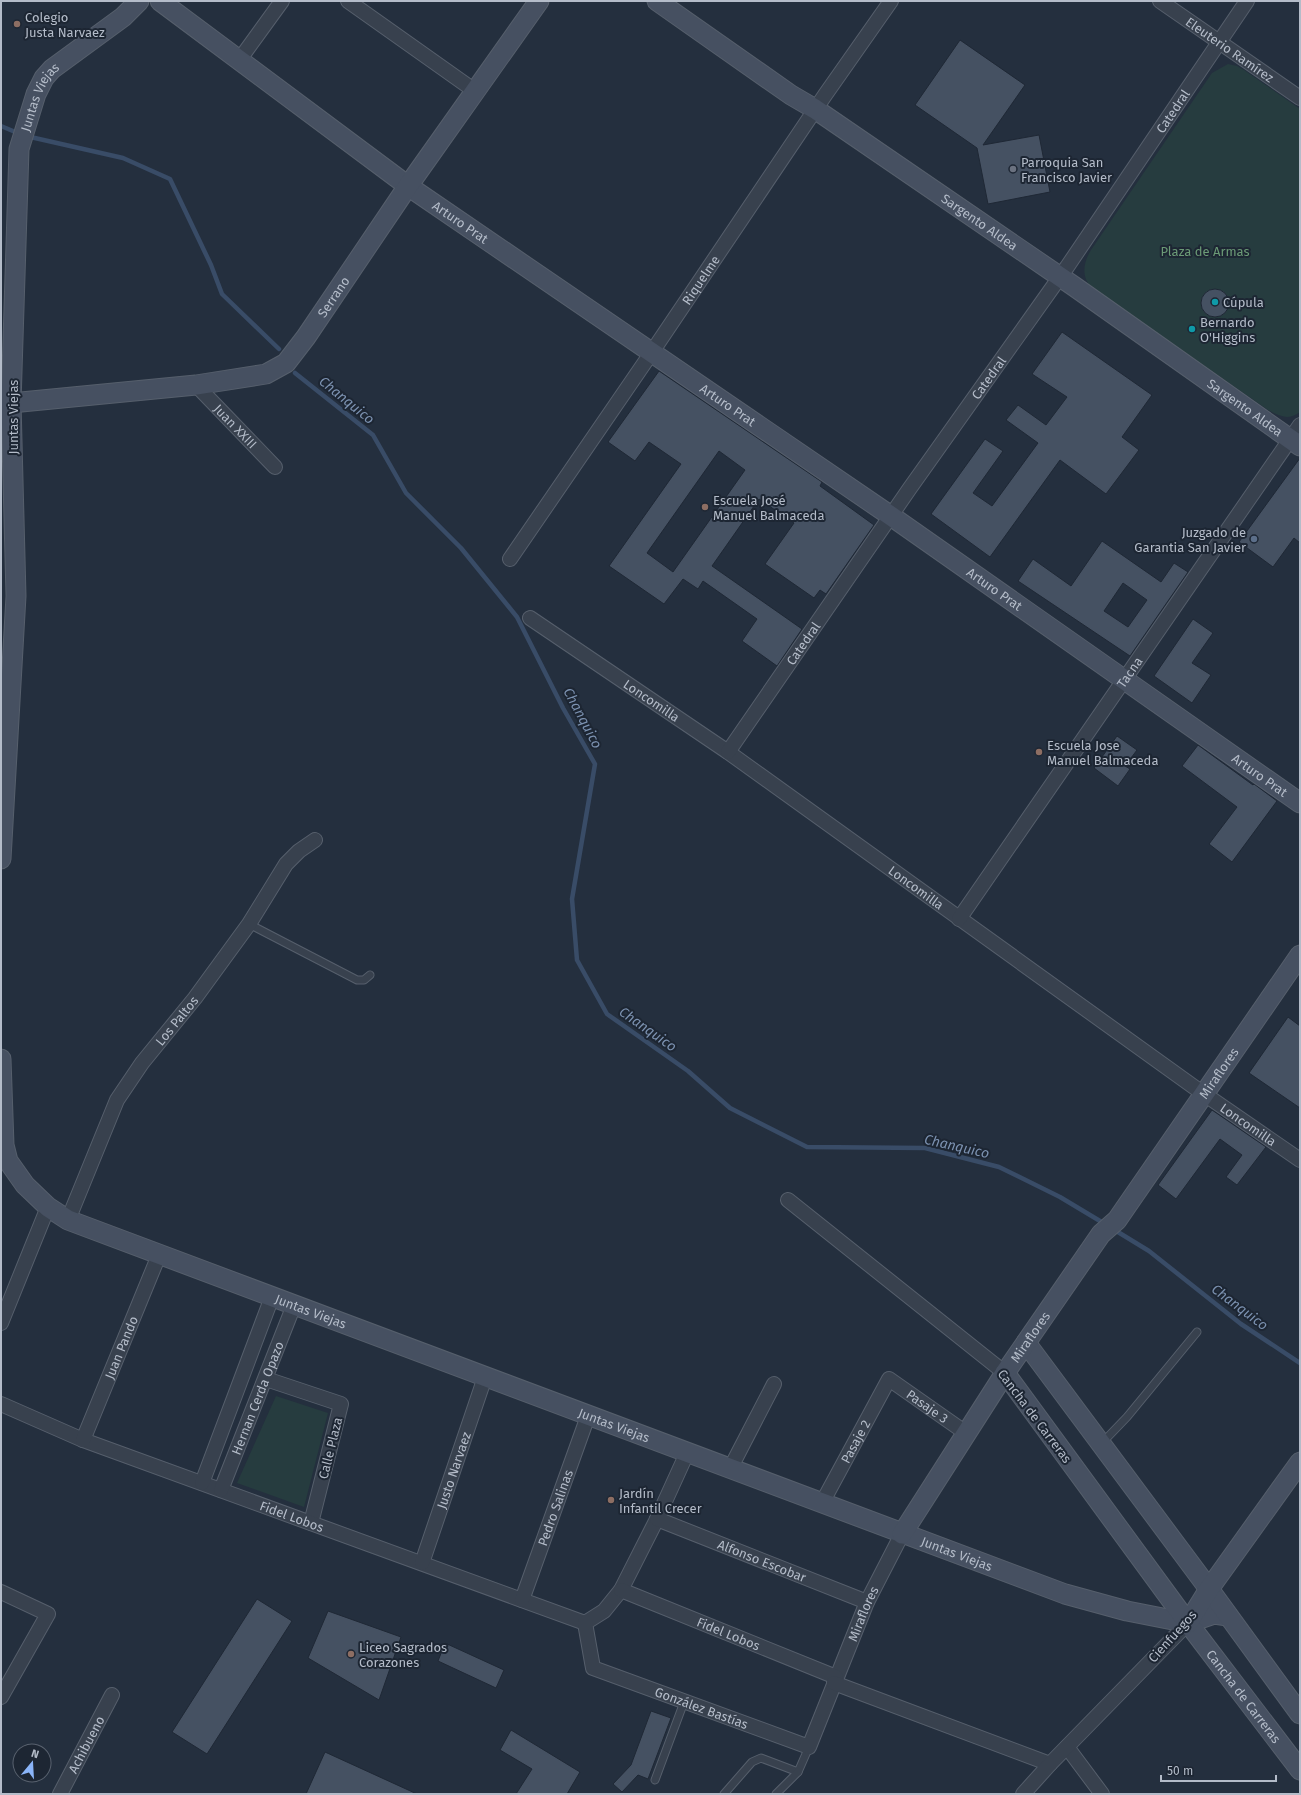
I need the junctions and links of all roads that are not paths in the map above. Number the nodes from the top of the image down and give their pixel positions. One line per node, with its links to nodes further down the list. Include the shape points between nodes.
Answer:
1 (139, 1): 19 (street, Juntas Viejas, via 123,17 52,69 40,86 26,124 19,149)
2 (160, 1): 11 (street, Arturo Prat)
3 (282, 1): 11 (street)
4 (348, 1): 12 (street)
5 (539, 1): 12 (street, Serrano)
6 (657, 1): 14 (street, Sargento Aldea)
7 (891, 1): 14 (street, Riquelme)
8 (1160, 1): 10 (street, Eleuterio Ramírez)
9 (1247, 1): 10 (street, Catedral)
10 (1219, 42): 13 (street, Eleuterio Ramírez); 16 (street, Catedral)
11 (240, 59): 15 (street, Arturo Prat)
12 (475, 91): 15 (street, Serrano)
13 (1300, 98)
14 (815, 109): 16 (street, Sargento Aldea); 17 (street, Riquelme)
15 (408, 186): 17 (street, Arturo Prat); 18 (street, Serrano, via 286,363 266,374)
16 (1060, 277): 20 (street, Sargento Aldea); 22 (street, Catedral)
17 (652, 352): 22 (street, Arturo Prat); 23 (street, Riquelme)
18 (196, 385): 19 (street, Serrano); 21 (street, Juan XXIII)
19 (11, 403): 28 (street, Juntas Viejas, via 16,596)
20 (1297, 437): 25 (street, Tacna)
21 (275, 467)
22 (891, 516): 25 (street, Arturo Prat); 26 (street, Catedral)
23 (510, 559)
24 (530, 618): 26 (street, Loncomilla)
25 (1124, 680): 27 (street, Arturo Prat); 31 (street, Tacna)
26 (728, 752): 31 (street, Loncomilla)
27 (1300, 803)
28 (2, 810): 30 (street, Juntas Viejas)
29 (314, 840): 32 (street, Los Paltos, via 286,864)
30 (1, 859)
31 (959, 919): 36 (street, Loncomilla)
32 (249, 924): 34 (lane, via 357,980 364,980); 41 (street, Los Paltos, via 195,998 142,1063 117,1100)
33 (1300, 955): 36 (street, Miraflores)
34 (370, 975)
35 (1, 1059): 37 (street, Juntas Viejas)
36 (1204, 1094): 38 (street, Loncomilla); 47 (street, Miraflores, via 1117,1220 1101,1234)
37 (4, 1160): 40 (street, Juntas Viejas)
38 (1300, 1160)
39 (788, 1200): 48 (street, Cancha de Carreras)
40 (48, 1207): 41 (street, Juntas Viejas); 45 (street)
41 (68, 1220): 42 (street, Juntas Viejas)
42 (159, 1255): 43 (street, Juntas Viejas); 56 (street, Juan Pando)
43 (272, 1297): 44 (street, Juntas Viejas); 61 (street, Hernan Cerda Opazo)
44 (294, 1305): 49 (street, Juntas Viejas); 50 (street, Hernan Cerda Opazo)
45 (1, 1323)
46 (1197, 1332): 57 (lane, via 1127,1417)
47 (1026, 1343): 48 (street, Miraflores); 57 (street)
48 (1005, 1373): 55 (street, Miraflores); 75 (street, Cancha de Carreras)
49 (485, 1377): 54 (street, Juntas Viejas); 67 (street, Justo Narvaez)
50 (266, 1379): 62 (street, Hernan Cerda Opazo); 65 (street, Calle Plaza, via 341,1404)
51 (888, 1379): 55 (street, Pasaje 3); 63 (street, Pasaje 2)
52 (774, 1384): 60 (street)
53 (1, 1404): 56 (street, Fidel Lobos)
54 (588, 1416): 58 (street, Juntas Viejas); 71 (street, Pedro Salinas)
55 (966, 1433): 66 (street, Miraflores)
56 (83, 1440): 61 (street, Fidel Lobos)
57 (1101, 1444): 68 (street)
58 (687, 1453): 60 (street, Juntas Viejas); 64 (street)
59 (1300, 1462): 68 (street, Cienfuegos)
60 (730, 1469): 63 (street, Juntas Viejas)
61 (202, 1483): 62 (street, Fidel Lobos)
62 (221, 1490): 65 (street, Fidel Lobos)
63 (822, 1503): 66 (street, Juntas Viejas)
64 (657, 1519): 69 (street); 72 (street, Alfonso Escobar)
65 (311, 1523): 67 (street, Fidel Lobos)
66 (902, 1534): 72 (street, Miraflores); 75 (street, Juntas Viejas, via 1065,1594 1127,1611)
67 (422, 1563): 71 (street, Fidel Lobos)
68 (1210, 1589): 73 (street); 75 (street, Cienfuegos)
69 (621, 1590): 74 (street, via 604,1611); 76 (street, Fidel Lobos)
70 (1, 1592): 78 (street, via 48,1614)
71 (522, 1600): 74 (street, Fidel Lobos)
72 (867, 1602): 76 (street, Miraflores)
73 (1228, 1616): 75 (street, via 1214,1614); 80 (street)
74 (585, 1623): 79 (street, González Bastías, via 593,1668)
75 (1188, 1623): 82 (street, Cienfuegos); 84 (street, Cancha de Carreras)
76 (835, 1680): 81 (street, Miraflores); 83 (street, Fidel Lobos)
77 (112, 1695): 87 (street, Achibueno)
78 (1, 1697)
79 (684, 1702): 81 (street, González Bastías); 86 (lane)
80 (1300, 1714)
81 (809, 1747): 85 (lane)
82 (1067, 1747): 83 (street, Cienfuegos); 91 (street)
83 (1050, 1764): 90 (street, Cienfuegos)
84 (1300, 1770)
85 (798, 1772): 88 (lane, via 761,1758 752,1762); 89 (lane)
86 (655, 1780)
87 (60, 1794)
88 (724, 1794)
89 (776, 1794)
90 (1023, 1794)
91 (1102, 1794)

